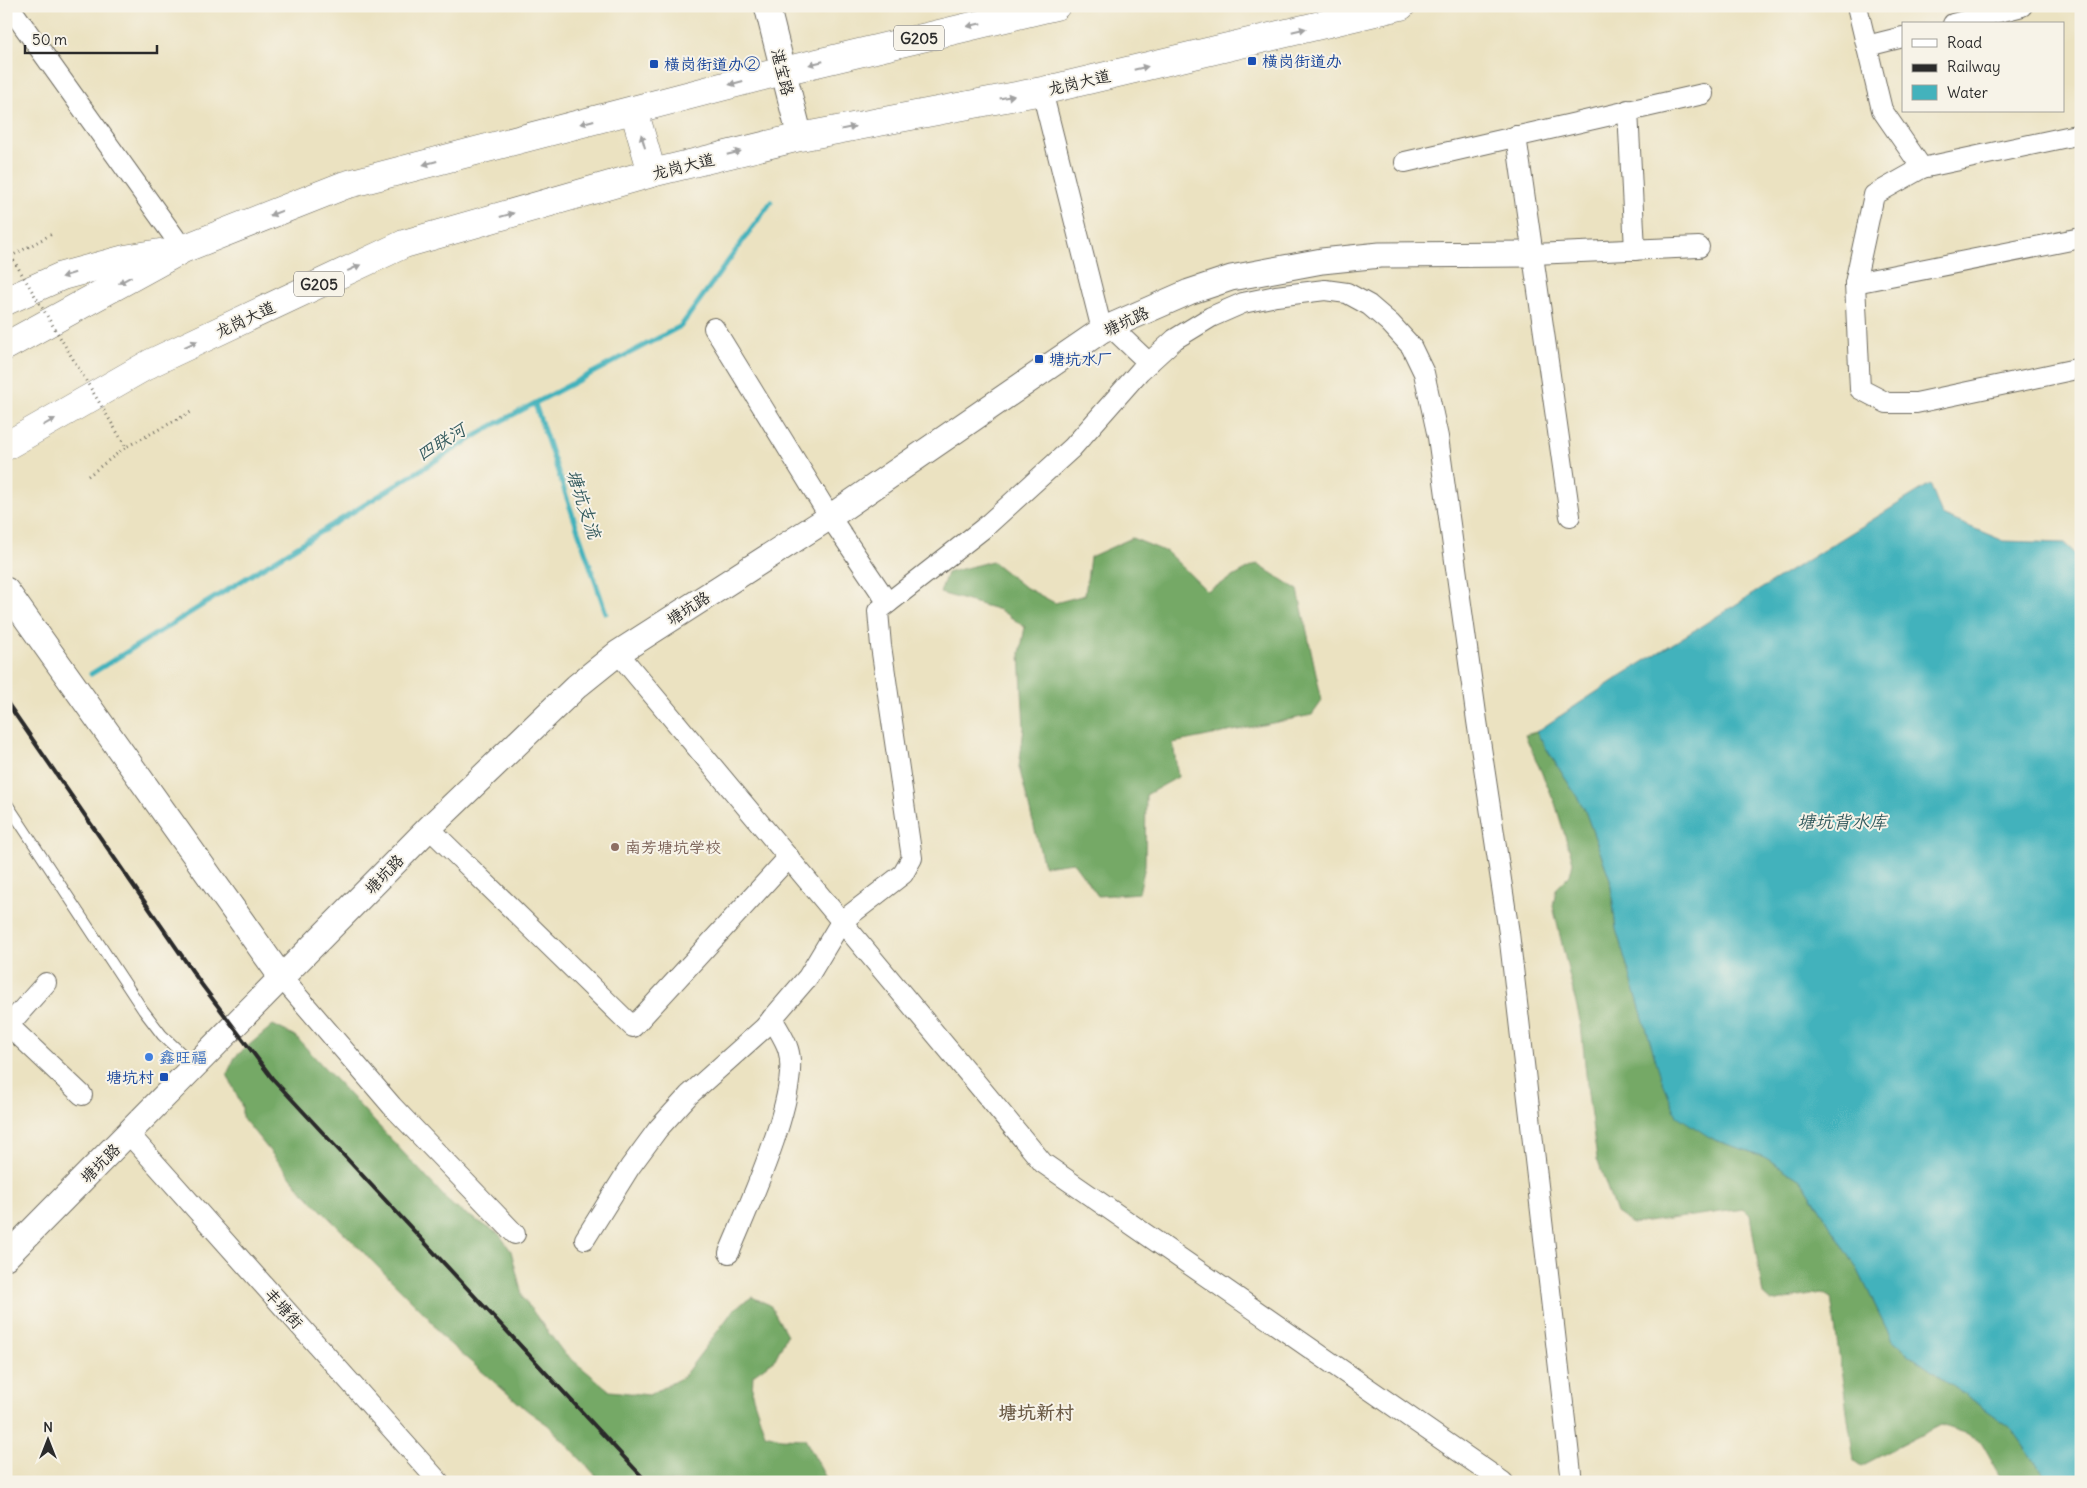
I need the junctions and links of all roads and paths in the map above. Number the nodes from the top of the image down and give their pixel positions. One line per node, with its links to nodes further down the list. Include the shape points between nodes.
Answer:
1 (9, 6): 24 (street)
2 (767, 6): 10 (street, 湛宝路)
3 (1056, 6): 10 (highway, G205, one-way to 10)
4 (1401, 6): 11 (highway, 龙岗大道 / G205, one-way to 4)
5 (1857, 6): 9 (street)
6 (2022, 6): 7 (street)
7 (1961, 22)
8 (1902, 37): 9 (street)
9 (1868, 46): 19 (street, via 1882,110)
10 (783, 71): 13 (highway, G205, one-way to 13); 17 (street, 湛宝路)
11 (1042, 91): 17 (highway, 龙岗大道 / G205, one-way to 11); 32 (street)
12 (1703, 94): 14 (street)
13 (634, 110): 20 (highway, one-way to 13); 24 (highway, G205, one-way to 24, via 345,186)
14 (1628, 110): 16 (street); 25 (street)
15 (2081, 134): 19 (street)
16 (1516, 136): 18 (street); 26 (street)
17 (800, 137): 20 (highway, 龙岗大道 / G205, one-way to 17)
18 (1406, 162)
19 (1922, 168): 29 (street, via 1874,195)
20 (652, 174): 37 (highway, 龙岗大道 / G205, one-way to 20, via 152,363 404,244)
21 (52, 234): 27 (path)
22 (2081, 238): 29 (street)
23 (1699, 247): 25 (street)
24 (183, 249): 30 (highway, one-way to 30, via 125,259 62,276); 33 (highway, G205, one-way to 33)
25 (1635, 250): 26 (street)
26 (1533, 254): 32 (street, 塘坑路, via 1380,255 1322,262 1231,278 1189,292); 40 (street)
27 (11, 256): 28 (path, bridge); 38 (path, bridge)
28 (6, 259)
29 (1855, 283): 35 (street, via 1860,389 1886,403 1916,403)
30 (6, 301)
31 (714, 328): 41 (street)
32 (1106, 329): 34 (street); 41 (street, 塘坑路)
33 (6, 346)
34 (1149, 363): 43 (street, via 1072,448 984,528); 62 (street, via 1175,339 1243,303 1325,290 1347,293 1369,304 1411,346 1424,373 1438,437 1510,933)
35 (2077, 374)
36 (193, 411): 38 (path, bridge)
37 (6, 446)
38 (126, 447): 39 (path)
39 (88, 476)
40 (1570, 516)
41 (830, 517): 43 (street); 44 (street, 塘坑路)
42 (6, 590): 49 (street)
43 (888, 603): 48 (street, via 878,611 880,646 912,858 903,874)
44 (618, 653): 46 (street, 塘坑路, via 577,686); 47 (street)
45 (6, 802): 53 (lane, via 143,1010 162,1035)
46 (430, 828): 47 (street, via 632,1027); 49 (street, 塘坑路)
47 (788, 857): 48 (street)
48 (841, 922): 51 (street, via 808,977); 61 (street, via 1042,1163)
49 (282, 978): 53 (street, 塘坑路); 56 (street, via 392,1106)
50 (46, 983): 52 (street)
51 (772, 1018): 57 (street, via 689,1095 658,1129); 58 (street, via 788,1049 791,1066 787,1094 779,1127)
52 (7, 1026): 54 (street)
53 (196, 1066): 55 (street, 塘坑路)
54 (82, 1095)
55 (129, 1134): 59 (street, 塘坑路); 60 (street, 丰塘街)
56 (515, 1234)
57 (585, 1239)
58 (729, 1253)
59 (6, 1257)
60 (439, 1482)
61 (1503, 1482)
62 (1572, 1482)

